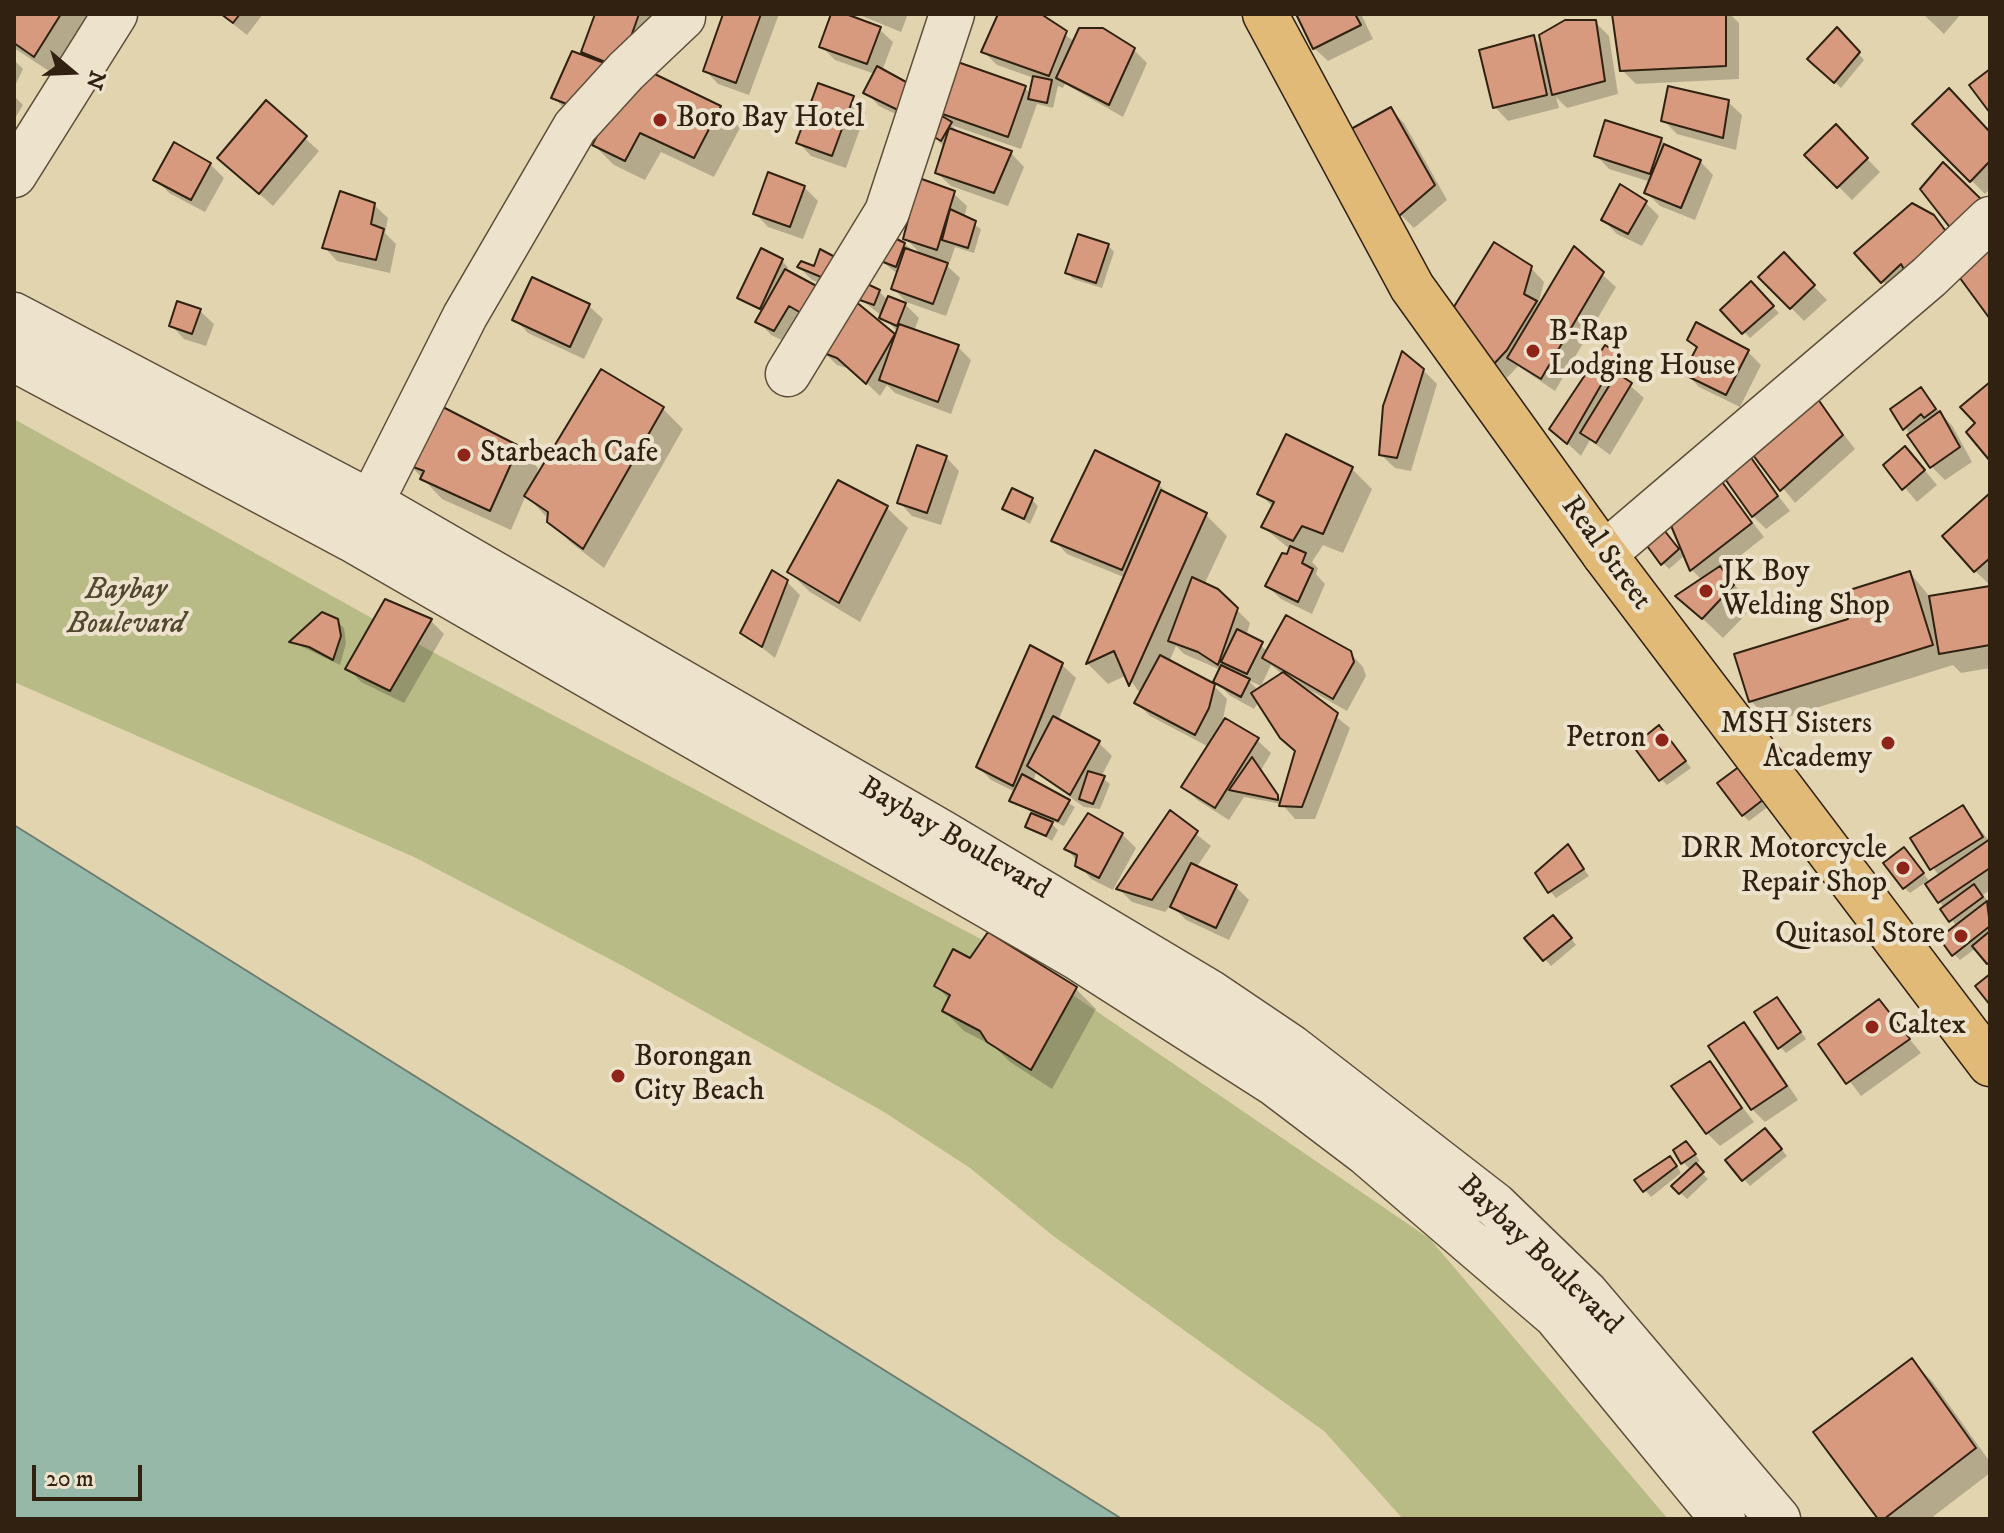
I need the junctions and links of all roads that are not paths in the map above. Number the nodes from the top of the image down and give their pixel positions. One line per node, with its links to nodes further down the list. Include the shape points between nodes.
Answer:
1 (115, 14): 5 (street)
2 (952, 14): 9 (street, via 887,212)
3 (1265, 14): 11 (main road, Real Street, via 1412,287)
4 (683, 17): 10 (street, via 575,127 465,316)
5 (14, 175)
6 (1990, 219): 11 (street)
7 (14, 315): 10 (street, Baybay Boulevard)
8 (14, 359): 10 (street, Baybay Boulevard)
9 (788, 374)
10 (362, 521): 12 (street, Baybay Boulevard); 13 (street, Baybay Boulevard)
11 (1604, 554): 14 (main road, Real Street)
12 (943, 833): 13 (street); 15 (street, Baybay Boulevard, via 1211,993 1291,1047 1495,1205)
13 (918, 869): 15 (street, Baybay Boulevard, via 1078,958 1275,1084)
14 (1990, 1064)
15 (1571, 1304): 16 (street, Baybay Boulevard); 17 (street, Baybay Boulevard)
16 (1723, 1519)
17 (1778, 1519)

